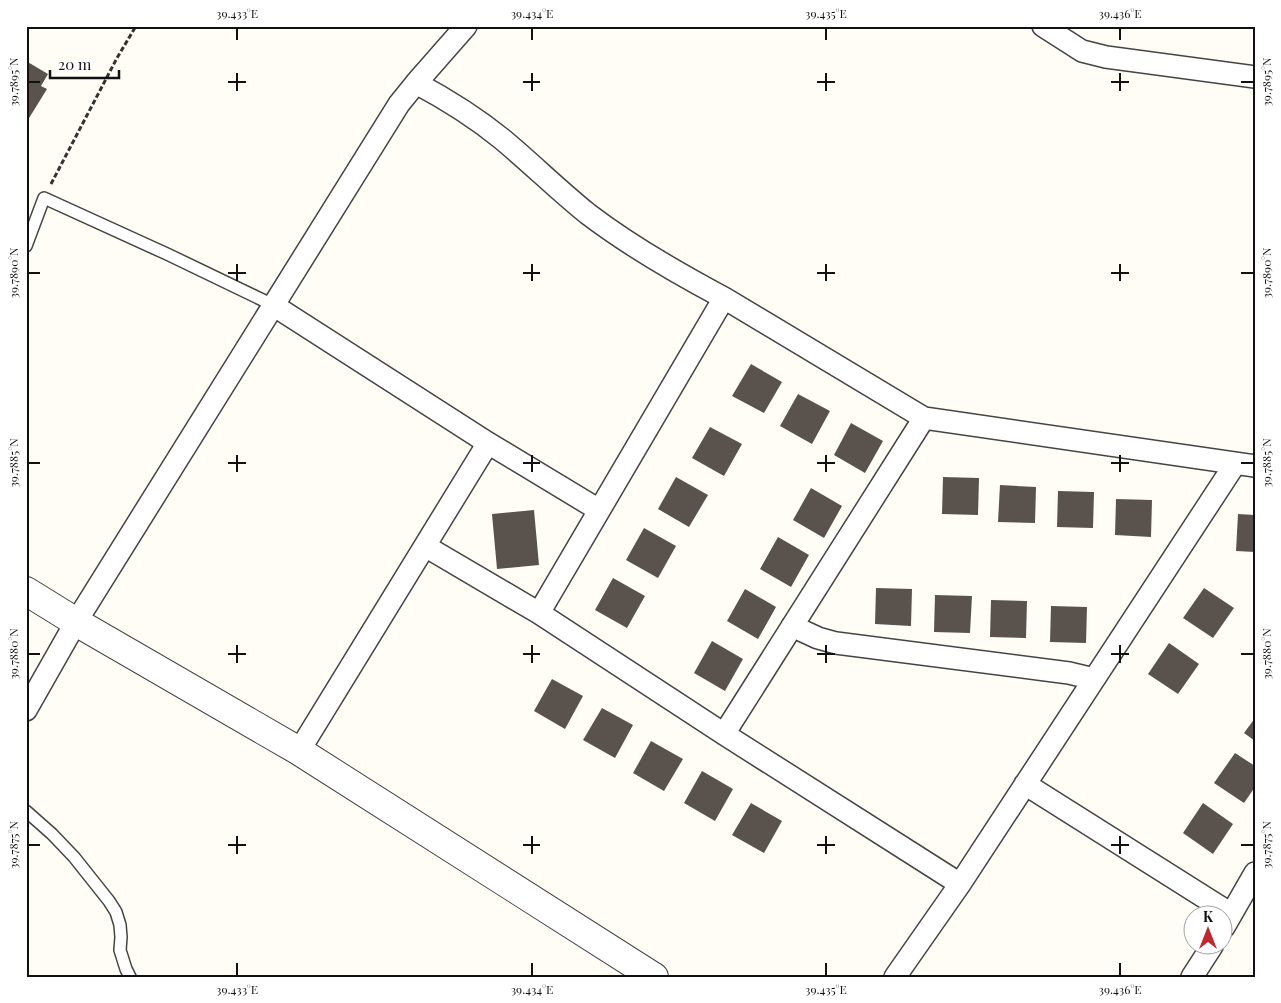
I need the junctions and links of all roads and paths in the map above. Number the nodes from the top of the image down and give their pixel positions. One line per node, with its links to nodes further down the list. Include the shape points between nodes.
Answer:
1 (136, 26): 6 (path)
2 (466, 26): 5 (street)
3 (1042, 26): 4 (street, via 1082,51 1106,57)
4 (1255, 77)
5 (416, 83): 8 (street, via 495,134 589,214 620,236 653,259); 9 (street, via 398,104)
6 (44, 198): 7 (lane); 9 (lane)
7 (26, 246)
8 (724, 298): 10 (street); 13 (street)
9 (272, 305): 11 (street); 17 (street)
10 (924, 418): 12 (street); 18 (street)
11 (488, 443): 13 (street); 14 (street)
12 (1245, 465): 19 (street)
13 (599, 510): 16 (street)
14 (425, 546): 16 (street); 22 (street)
15 (26, 591): 17 (street)
16 (539, 613): 21 (street)
17 (76, 622): 20 (street); 22 (street)
18 (792, 626): 19 (street, via 836,644 1069,673); 21 (street)
19 (1094, 679): 23 (street)
20 (26, 710)
21 (724, 734): 26 (street)
22 (299, 751): 31 (street)
23 (1025, 784): 26 (street); 27 (street)
24 (26, 810): 30 (lane, via 52,834 110,901 120,925 120,950)
25 (1255, 872): 28 (street)
26 (960, 884): 32 (street)
27 (1206, 906)
28 (1234, 908)
29 (1206, 956): 33 (street)
30 (130, 977)
31 (654, 977)
32 (895, 977)
33 (1192, 977)

